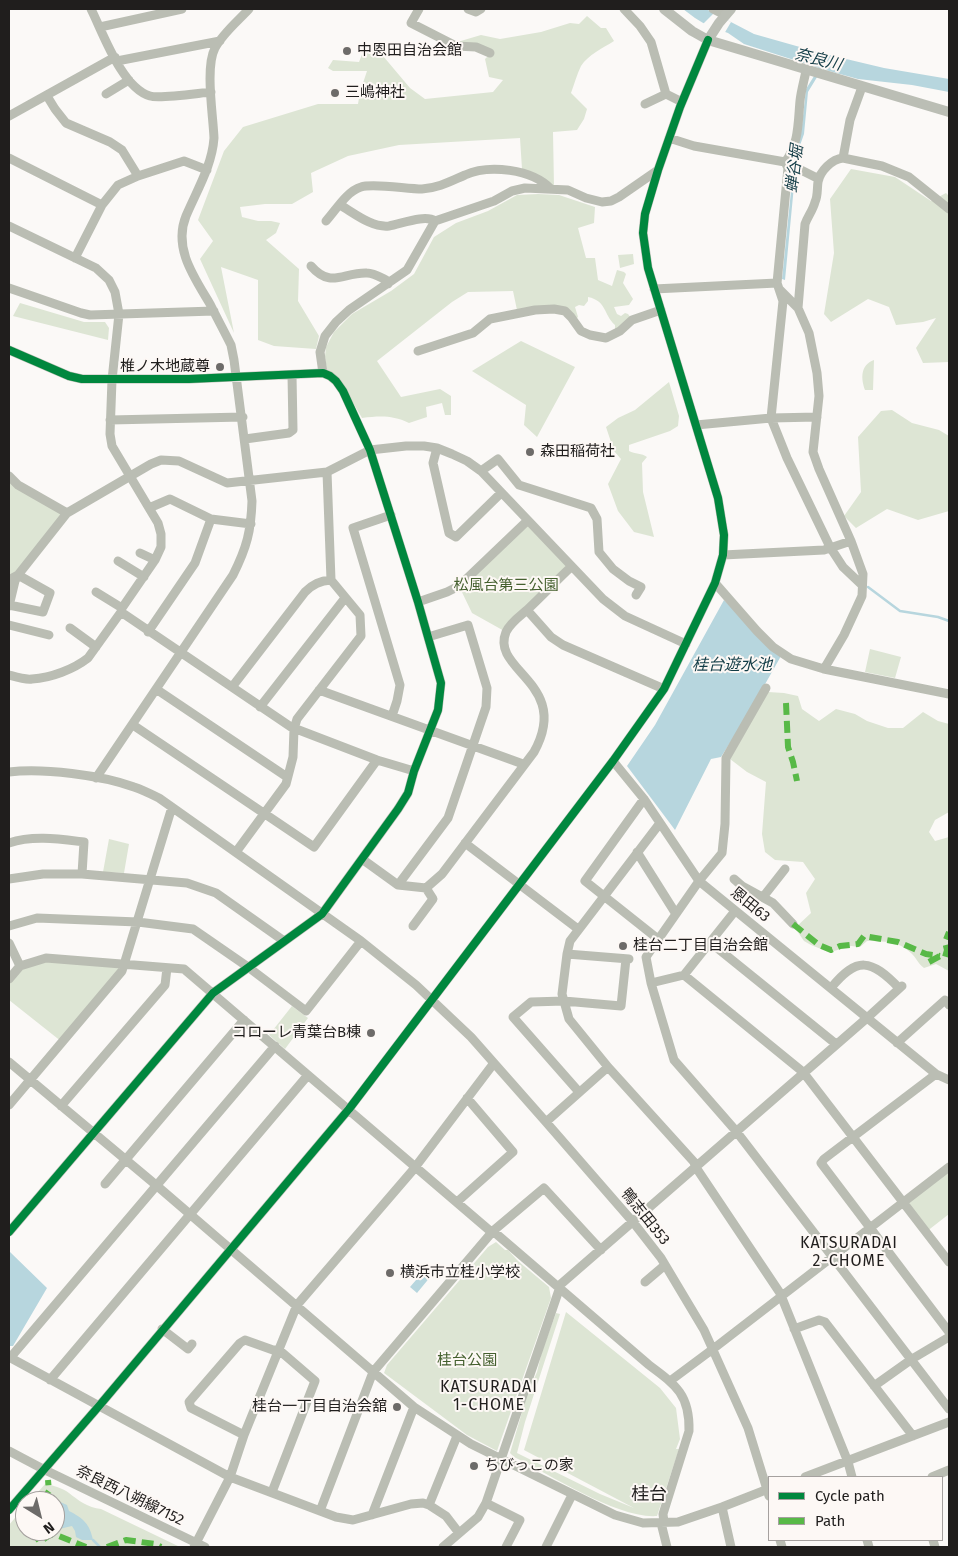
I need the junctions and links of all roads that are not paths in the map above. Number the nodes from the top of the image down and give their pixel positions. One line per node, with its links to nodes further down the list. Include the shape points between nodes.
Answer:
1 (91, 9): 11 (street)
2 (182, 9): 11 (street)
3 (248, 9): 13 (street)
4 (420, 9): 14 (street, via 411,23 456,46 476,47)
5 (468, 9): 6 (street, via 476,12)
6 (481, 9)
7 (624, 9): 21 (street, via 652,42)
8 (664, 9): 12 (main road, via 692,31)
9 (713, 9): 10 (street)
10 (726, 14): 12 (main road)
11 (100, 27): 15 (street)
12 (710, 36): 16 (main road); 23 (street)
13 (220, 41): 15 (street); 19 (street, via 212,54)
14 (490, 53)
15 (116, 59): 17 (street); 22 (street)
16 (808, 71): 18 (main road); 30 (street, via 800,99 796,140 790,156)
17 (129, 80): 19 (street, via 139,91 151,97); 20 (street)
18 (862, 87): 25 (main road); 29 (street, via 850,120)
19 (211, 92): 31 (street, via 214,138)
20 (106, 94)
21 (666, 94): 23 (street); 24 (street)
22 (47, 96): 26 (street); 33 (street, via 66,123 122,150)
23 (682, 102): 27 (street)
24 (645, 104)
25 (949, 112)
26 (9, 116)
27 (668, 138): 30 (street); 32 (street)
28 (9, 158): 36 (street)
29 (843, 158): 34 (street, via 830,164); 37 (street, via 882,166 909,176)
30 (792, 165): 34 (street); 43 (street, via 788,168)
31 (207, 170): 33 (street, via 184,161); 48 (street, via 183,224 182,243 185,258)
32 (658, 170): 35 (street, via 611,201 602,202 568,190); 45 (street, via 644,214 643,233)
33 (138, 176): 36 (street, via 118,185)
34 (819, 179): 46 (street, via 816,202 805,224)
35 (551, 189): 38 (street, via 512,191 494,201); 38 (street, via 539,180 512,169 503,169 472,173 436,188 362,186 340,205 378,225 427,218)
36 (102, 205): 40 (street)
37 (949, 209)
38 (435, 221): 42 (street, via 407,270)
39 (9, 226): 40 (street)
40 (75, 258): 49 (street, via 96,268 109,280)
41 (311, 266): 42 (street, via 328,279 366,273 386,280)
42 (388, 284): 52 (street, via 349,310 325,336 320,352)
43 (778, 286): 45 (street); 46 (street); 58 (street, via 783,301)
44 (9, 288): 49 (street, via 81,313)
45 (654, 289): 47 (street)
46 (798, 308): 56 (street, via 809,333 817,373)
47 (661, 310): 51 (street, via 632,320 606,338 581,331 565,311 535,310 490,319 473,333); 60 (street)
48 (214, 311): 49 (street); 54 (street, via 231,345)
49 (119, 314): 55 (street)
50 (9, 350): 55 (street, via 69,376)
51 (418, 351)
52 (324, 374): 53 (street); 63 (street, via 330,376 343,391)
53 (292, 375): 54 (street); 61 (street, via 293,430)
54 (236, 376): 55 (street); 57 (street)
55 (112, 380): 59 (street)
56 (818, 416): 58 (street); 76 (street, via 813,452)
57 (242, 417): 59 (street); 61 (street)
58 (771, 418): 60 (street); 77 (street)
59 (110, 420): 67 (street, via 112,446)
60 (696, 425): 79 (street, via 722,517)
61 (245, 438): 68 (street)
62 (437, 448): 63 (street, via 406,446); 64 (street); 69 (street, via 433,463 449,533 456,537)
63 (370, 450): 65 (street); 72 (street)
64 (481, 471): 69 (street); 90 (street, via 498,459 520,485 591,508 597,519 599,552 613,569 641,587)
65 (327, 472): 68 (street); 86 (street)
66 (9, 476): 71 (street, via 18,485)
67 (130, 476): 68 (street, via 161,460 172,460 227,483); 70 (street); 71 (street)
68 (250, 481): 75 (street)
69 (501, 494): 74 (street)
70 (149, 508): 73 (street, via 170,499); 80 (street, via 161,534 161,547)
71 (67, 513): 83 (street)
72 (391, 515): 92 (street); 113 (street, via 353,528 400,685)
73 (211, 519): 75 (street); 98 (street, via 196,563)
74 (527, 521): 82 (street); 92 (street, via 459,586)
75 (251, 524): 103 (street, via 247,543 233,575)
76 (851, 541): 77 (street); 88 (street, via 861,566)
77 (830, 547): 79 (street, via 824,550); 88 (street, via 843,568)
78 (140, 553): 80 (street)
79 (723, 555): 87 (street)
80 (155, 560): 84 (street)
81 (118, 561): 84 (street)
82 (571, 567): 95 (street); 101 (street, via 625,616)
83 (18, 576): 85 (street); 93 (street); 93 (street, via 50,592 43,612)
84 (144, 577): 94 (street)
85 (9, 580)
86 (331, 580): 91 (street); 106 (street, via 321,581 305,592)
87 (715, 583): 101 (street); 104 (street, via 773,647 791,659)
88 (862, 585): 104 (street, via 862,596 855,612)
89 (96, 592): 94 (street)
90 (636, 595)
91 (345, 598): 110 (street, via 360,616 361,636); 112 (street)
92 (418, 602): 100 (street)
93 (9, 606)
94 (121, 610): 98 (street); 102 (street)
95 (527, 610): 107 (street, via 551,637 563,645); 120 (street, via 506,632 505,641 506,654 536,689 544,709 542,737)
96 (9, 625): 99 (street)
97 (70, 628): 102 (street)
98 (148, 632): 103 (street)
99 (48, 634)
100 (428, 637): 116 (street, via 441,683 438,710); 117 (street, via 468,625 488,688 486,707)
101 (686, 644): 107 (street)
102 (96, 647): 105 (street, via 81,663 45,677 31,680)
103 (180, 654): 106 (street); 109 (street)
104 (824, 668): 111 (street)
105 (9, 675)
106 (232, 687): 112 (street)
107 (664, 688): 119 (street)
108 (766, 688): 139 (street, via 726,758 722,853)
109 (156, 689): 114 (street); 123 (street)
110 (319, 690): 113 (street); 115 (street, via 296,719)
111 (949, 694)
112 (260, 707): 115 (street)
113 (392, 716): 116 (street)
114 (133, 725): 124 (street); 127 (street)
115 (294, 729): 118 (street); 123 (street)
116 (429, 730): 117 (street); 121 (street)
117 (473, 745): 120 (street); 141 (street, via 448,818)
118 (377, 760): 121 (street); 127 (street, via 314,847)
119 (613, 761): 125 (street, 恩田63 / 恩田63); 140 (street)
120 (524, 764): 130 (street)
121 (414, 771): 133 (street, via 408,793)
122 (9, 772): 124 (street, 鴨志田353, via 38,770)
123 (287, 777): 127 (street, via 286,784)
124 (96, 778): 126 (street, 鴨志田353, via 136,787)
125 (644, 800): 128 (street, 恩田63 / 恩田63); 143 (street, via 585,881)
126 (172, 807): 131 (street, 鴨志田353); 138 (street)
127 (264, 814): 131 (street)
128 (660, 823): 132 (street); 139 (street, 恩田63 / 恩田63)
129 (9, 843): 135 (street, via 50,838 84,842)
130 (465, 843): 140 (street); 142 (street, via 442,874)
131 (236, 852): 146 (street, 鴨志田353)
132 (637, 852): 143 (street); 147 (street)
133 (362, 859): 141 (street); 146 (street)
134 (786, 869): 144 (street)
135 (82, 874): 136 (street, via 43,874); 138 (street)
136 (9, 879)
137 (734, 879): 144 (street)
138 (151, 880): 148 (street); 155 (street, via 187,884 216,893)
139 (699, 881): 145 (street, 恩田63 / 恩田63); 147 (street)
140 (520, 884): 152 (street); 168 (street)
141 (398, 886): 142 (street)
142 (426, 888): 151 (street, via 433,899)
143 (603, 896): 152 (street); 153 (street)
144 (763, 897): 149 (street, via 773,902)
145 (735, 911): 157 (street); 166 (street, 恩田63 / 恩田63)
146 (322, 914): 154 (street, 鴨志田353); 155 (street)
147 (676, 914): 153 (street)
148 (138, 922): 150 (street, via 37,918); 159 (street); 161 (street, via 193,929)
149 (793, 924)
150 (9, 926)
151 (413, 926)
152 (578, 929): 158 (street)
153 (658, 940): 165 (street, via 644,959)
154 (361, 941): 161 (street, via 306,1011); 168 (street, 鴨志田353)
155 (284, 942): 161 (street)
156 (9, 943): 160 (street)
157 (710, 943): 163 (street); 174 (street)
158 (567, 954): 169 (street); 169 (street, via 627,959 622,1006)
159 (124, 964): 160 (street, via 46,958); 162 (street); 182 (street, via 122,971)
160 (20, 966): 164 (street)
161 (248, 967): 167 (street)
162 (167, 968): 167 (street, via 184,968); 187 (street, via 165,985)
163 (684, 975): 165 (street); 179 (street)
164 (9, 979)
165 (651, 983): 190 (street, via 674,1060)
166 (831, 988): 171 (street, 恩田63 / 恩田63); 171 (street, via 848,970 858,965 882,972 900,987)
167 (213, 993): 172 (street); 191 (street)
168 (433, 999): 177 (street, 鴨志田353 / 鴨志田353); 188 (street)
169 (564, 1001): 178 (street, via 569,1019); 184 (street, via 532,1002 513,1017)
170 (949, 1005): 173 (street, via 945,1000)
171 (867, 1018): 173 (street, 恩田63 / 恩田63); 174 (street)
172 (244, 1020): 175 (street); 193 (street)
173 (897, 1043): 180 (street, 恩田63)
174 (836, 1044): 179 (street)
175 (275, 1046): 181 (street); 198 (street)
176 (9, 1062): 182 (street)
177 (494, 1063): 185 (street); 189 (street, 鴨志田353 / 鴨志田353)
178 (608, 1067): 184 (street); 195 (street)
179 (803, 1072): 190 (street); 192 (street)
180 (936, 1074): 183 (street, 恩田63); 192 (street)
181 (308, 1075): 188 (street); 201 (street)
182 (30, 1080): 186 (street); 187 (street)
183 (949, 1080)
184 (579, 1092): 189 (street)
185 (467, 1098): 194 (street); 199 (street, via 513,1152)
186 (9, 1105)
187 (61, 1106): 191 (street)
188 (349, 1109): 194 (street); 206 (street)
189 (546, 1122): 202 (street, 鴨志田353 / 鴨志田353)
190 (736, 1131): 195 (street); 208 (street)
191 (93, 1132): 193 (street); 205 (street)
192 (852, 1137): 200 (street); 203 (street, via 821,1163)
193 (125, 1159): 197 (street); 198 (street)
194 (415, 1166): 199 (street); 214 (street)
195 (695, 1166): 202 (street); 213 (street)
196 (949, 1167): 200 (street)
197 (105, 1184)
198 (156, 1185): 201 (street); 222 (street)
199 (457, 1202): 204 (street)
200 (903, 1203): 203 (street); 209 (street)
201 (190, 1215): 206 (street); 225 (street)
202 (633, 1222): 207 (street); 210 (street, 鴨志田353 / 鴨志田353)
203 (870, 1228): 208 (street); 217 (street)
204 (493, 1231): 207 (street, via 544,1188); 212 (street); 224 (street)
205 (9, 1232)
206 (230, 1249): 214 (street); 215 (street)
207 (600, 1250): 212 (street)
208 (833, 1256): 213 (street); 223 (street)
209 (949, 1261)
210 (666, 1265): 211 (street); 220 (street, 鴨志田353 / 鴨志田353)
211 (645, 1282)
212 (558, 1288): 226 (street); 236 (street)
213 (781, 1297): 216 (street); 220 (street)
214 (297, 1306): 221 (street); 224 (street)
215 (162, 1329): 219 (street); 228 (street)
216 (794, 1329): 227 (street, via 819,1320 825,1322); 237 (street)
217 (949, 1332)
218 (949, 1337): 223 (street)
219 (188, 1349)
220 (713, 1349): 226 (street); 244 (street, 鴨志田353 / 鴨志田353, via 748,1428)
221 (279, 1350): 232 (street); 232 (street, via 245,1340 190,1402 191,1408); 245 (street, via 315,1381)
222 (10, 1357): 225 (street)
223 (912, 1359): 227 (street); 230 (street)
224 (373, 1372): 229 (street); 252 (street)
225 (50, 1380): 228 (street)
226 (670, 1381): 254 (street, via 685,1400 689,1431 663,1514)
227 (874, 1386): 234 (street)
228 (99, 1406): 238 (street); 243 (street)
229 (414, 1407): 233 (street); 253 (street)
230 (949, 1409)
231 (949, 1422): 234 (street)
232 (244, 1436): 243 (street)
233 (457, 1436): 236 (street); 249 (street)
234 (913, 1436): 237 (street)
235 (9, 1451): 238 (street, 奈良西八朔線7152)
236 (501, 1459): 247 (street); 248 (street)
237 (848, 1462): 240 (street); 241 (street)
238 (44, 1469): 251 (street); 256 (street, 奈良西八朔線7152)
239 (949, 1470): 242 (street)
240 (808, 1476)
241 (852, 1476)
242 (934, 1476)
243 (230, 1477): 245 (street); 256 (street)
244 (768, 1489)
245 (272, 1492): 252 (street)
246 (768, 1492): 250 (street)
247 (572, 1494): 254 (street, via 615,1515 643,1523); 259 (street)
248 (486, 1503): 255 (street, via 478,1517); 258 (street, via 520,1520)
249 (429, 1504): 253 (street, via 411,1504); 255 (street, via 446,1516)
250 (722, 1507): 254 (street, via 678,1522); 261 (street)
251 (9, 1510)
252 (320, 1511): 253 (street, via 353,1520)
253 (372, 1515)
254 (664, 1523): 260 (street)
255 (459, 1533): 257 (street)
256 (198, 1546)
257 (443, 1547)
258 (506, 1547)
259 (546, 1547)
260 (667, 1547)
261 (732, 1547)

